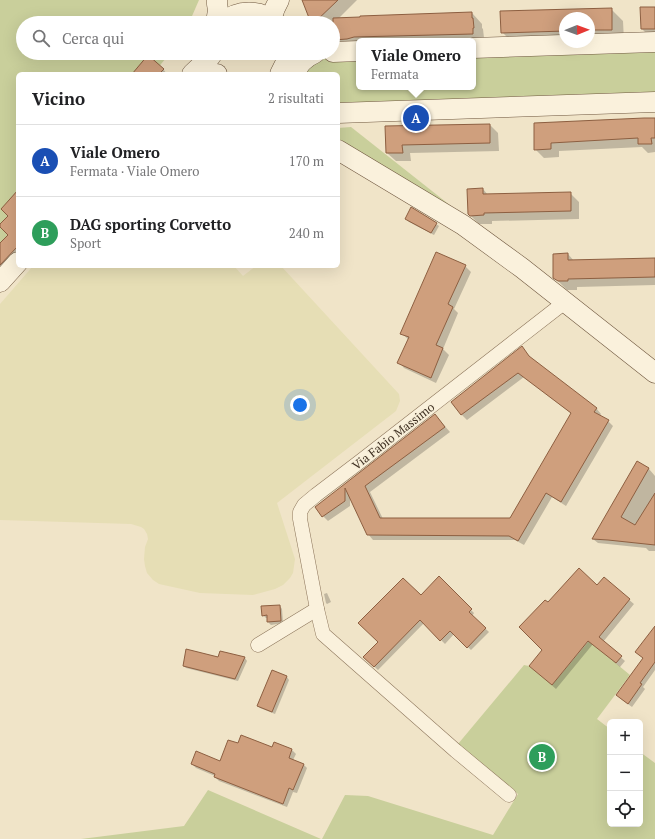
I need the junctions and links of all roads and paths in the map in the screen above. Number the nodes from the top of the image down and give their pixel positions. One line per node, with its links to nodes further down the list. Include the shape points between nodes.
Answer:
1 (279, 0): 3 (street)
2 (221, 14): 3 (street)
3 (268, 14)
4 (655, 42): 5 (street)
5 (476, 48)
6 (356, 51): 7 (street)
7 (340, 52)
8 (286, 60): 12 (street)
9 (303, 60): 13 (street)
10 (214, 66): 11 (street)
11 (198, 72)
12 (281, 72)
13 (296, 72)
14 (655, 102): 15 (street)
15 (340, 112)
16 (340, 151): 19 (street, via 463,225)
17 (16, 264): 18 (street)
18 (0, 282)
19 (565, 302): 20 (street); 21 (street, Via Fabio Massimo, via 304,505 300,512 300,520)
20 (655, 373)
21 (317, 609): 22 (street); 23 (street, Via Fabio Massimo, via 323,634 456,752)
22 (258, 645)
23 (509, 795)

